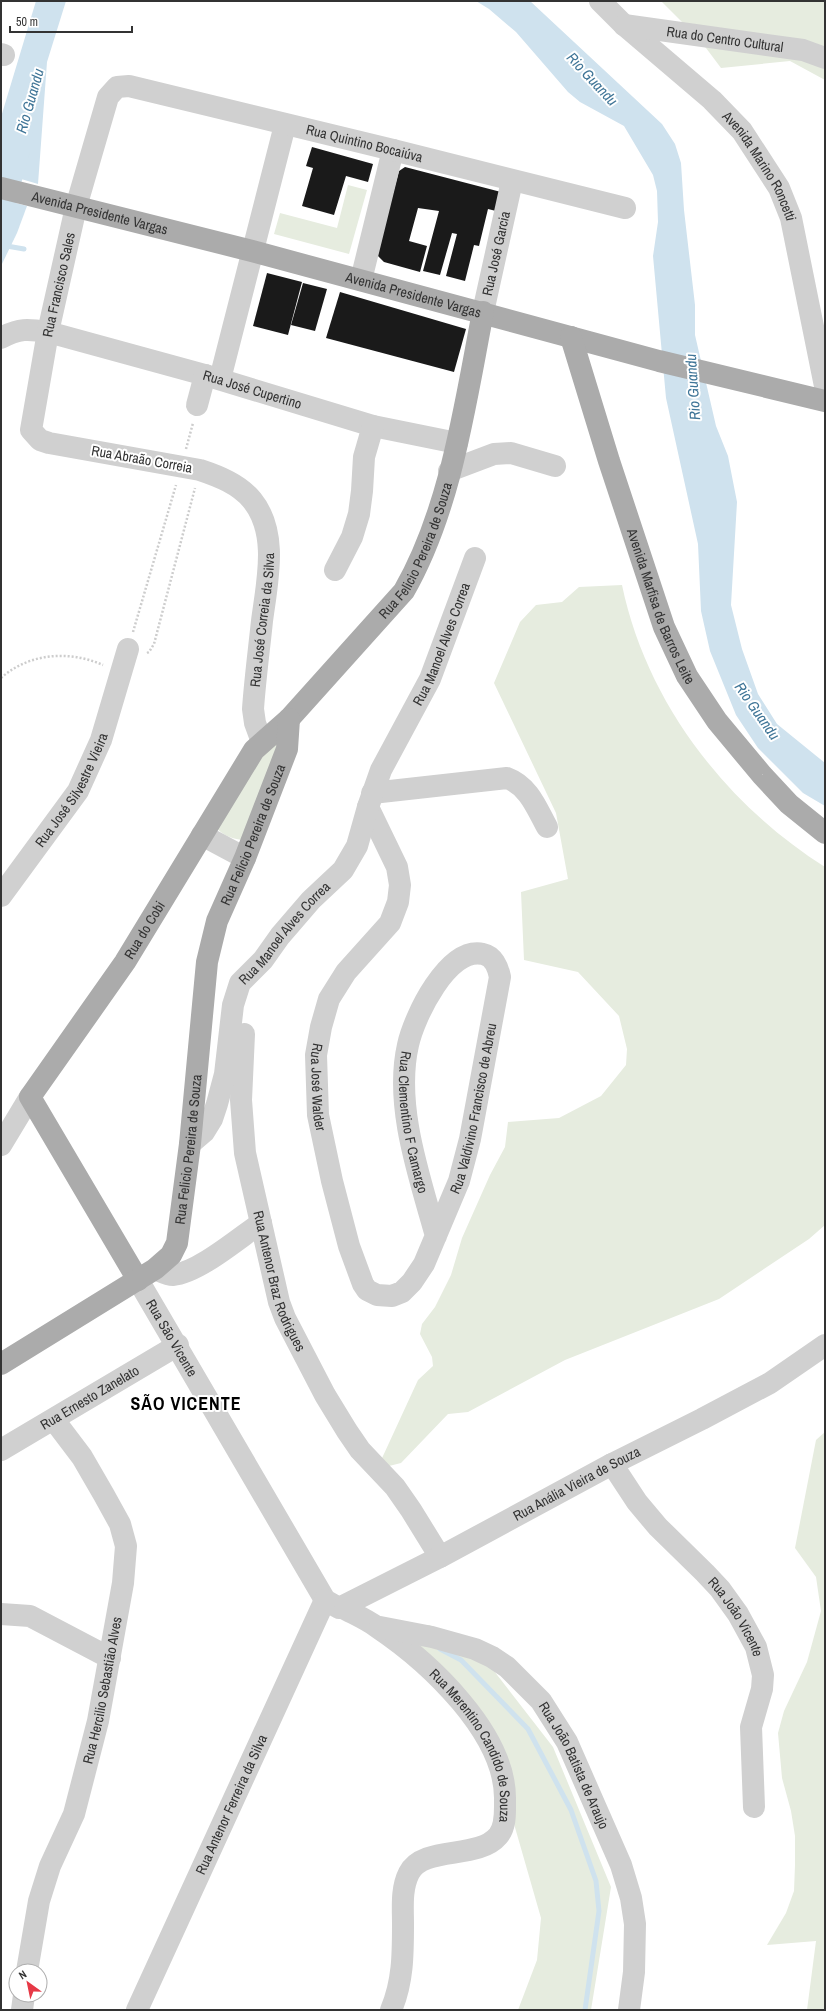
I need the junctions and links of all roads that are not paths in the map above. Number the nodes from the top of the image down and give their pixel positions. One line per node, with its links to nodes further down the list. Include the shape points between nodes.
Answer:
1 (600, 1): 2 (street, Avenida Marino Roncetti)
2 (624, 25): 3 (street, Rua do Centro Cultural, via 803,50); 18 (street, Avenida Marino Roncetti, via 712,100 742,131 779,188 791,218)
3 (825, 58)
4 (108, 97): 5 (street, Rua Quintino Bocaiúva, via 117,88 129,86); 9 (street, Rua Francisco Sales)
5 (285, 125): 6 (street, Rua Quintino Bocaiúva); 11 (street)
6 (393, 150): 7 (street, Rua Quintino Bocaiúva); 12 (street)
7 (512, 180): 10 (street, Rua Quintino Bocaiúva); 13 (street, Rua José Garcia)
8 (1, 188): 9 (main road, Avenida Presidente Vargas)
9 (76, 207): 11 (main road, Avenida Presidente Vargas); 14 (street, Rua Francisco Sales)
10 (625, 208)
11 (252, 251): 12 (main road, Avenida Presidente Vargas); 17 (street)
12 (361, 280): 13 (main road, Avenida Presidente Vargas)
13 (483, 312): 15 (main road, Avenida Presidente Vargas); 23 (main road, Rua José Garcia)
14 (48, 332): 16 (street, Rua José Cupertino, via 22,329); 17 (street, Rua José Cupertino); 22 (street, Rua Francisco Sales)
15 (571, 337): 19 (main road, Avenida Presidente Vargas); 34 (main road, Avenida Marfisa de Barros Leite, via 664,627 687,676 717,721 762,775 789,804)
16 (1, 338)
17 (212, 377): 20 (street); 21 (street, Rua José Cupertino)
18 (825, 386)
19 (825, 401)
20 (197, 405)
21 (373, 426): 23 (street, Rua José Cupertino); 28 (street, via 364,457 359,514 352,537)
22 (31, 428): 26 (street, Rua Abraão Correia, via 35,436 49,443 191,467 220,477 238,487)
23 (457, 443): 25 (main road, Rua Felicio Pereira de Souza)
24 (555, 466): 25 (street, via 511,453 494,454)
25 (449, 471): 30 (main road, Rua Felicio Pereira de Souza, via 426,547 404,591)
26 (252, 500): 31 (street, Rua José Correia da Silva, via 266,530 269,551 253,709)
27 (475, 558): 32 (street, Rua Manoel Alves Correa, via 433,672 381,770)
28 (335, 570)
29 (128, 649): 37 (street, Rua José Silvestre Vieira, via 101,740 78,791)
30 (289, 719): 31 (main road, Rua do Cobi); 36 (main road, Rua Felicio Pereira de Souza, via 287,750)
31 (262, 742): 35 (main road, Rua do Cobi, via 244,764)
32 (370, 800): 33 (street, via 507,778 521,786 528,794); 38 (street, Rua Manoel Alves Correa, via 357,846 343,870 297,916); 44 (street, Rua José Walder, via 397,868 400,885 398,902 390,923 346,972 329,999 316,1055 318,1114 349,1246 367,1290 384,1297 402,1292 424,1264)
33 (547, 827)
34 (825, 833)
35 (202, 835): 36 (street); 40 (main road, Rua do Cobi, via 124,962)
36 (245, 858): 41 (main road, Rua Felicio Pereira de Souza, via 217,921 207,962)
37 (1, 896)
38 (259, 965): 41 (street, Rua Manoel Alves Correa, via 244,978 236,992 225,1074 212,1119 204,1132); 43 (street, Rua Antenor Braz Rodrigues, via 249,996 242,1057 241,1100 245,1153)
39 (500, 977): 44 (street, Rua Valdivino Francisco de Abreu, via 470,1139 459,1181); 44 (street, Rua Clementino F Camargo, via 494,961 487,955 473,953 457,961 430,991 408,1045 404,1075 406,1114)
40 (30, 1097): 42 (street, Rua do Cobi); 45 (main road, Rua São Vicente)
41 (190, 1144): 45 (main road, Rua Felicio Pereira de Souza, via 177,1243 171,1255)
42 (1, 1145)
43 (260, 1223): 45 (street, via 190,1269 170,1275); 52 (street, Rua Antenor Braz Rodrigues, via 285,1318 325,1396 356,1444 395,1487)
44 (436, 1236)
45 (147, 1275): 46 (street, Rua São Vicente); 48 (main road, Rua Felicio Pereira de Souza)
46 (178, 1345): 49 (street, Rua Ernesto Zanelato); 53 (street, Rua São Vicente)
47 (825, 1345): 51 (street, Rua Anália Vieira de Souza, via 770,1383)
48 (1, 1364)
49 (54, 1420): 50 (street, Rua Ernesto Zanelato); 56 (street, Rua Hercilio Sebastião Alves, via 82,1457 104,1495 120,1524 126,1546 123,1583)
50 (1, 1450)
51 (612, 1464): 52 (street, Rua Anália Vieira de Souza); 57 (street, Rua João Vicente, via 637,1502 658,1527 720,1589 738,1614 756,1647 763,1675 762,1689 751,1727)
52 (440, 1558): 53 (street, Rua Anália Vieira de Souza)
53 (334, 1604): 55 (street, Rua Merentino Candido de Souza); 59 (street, Rua Antenor Ferreira da Silva)
54 (1, 1614): 56 (street, via 30,1616)
55 (377, 1626): 60 (street, Rua Merentino Candido de Souza, via 415,1656 467,1708 496,1753 506,1788 503,1825 498,1836 478,1848 426,1859 417,1864 408,1875 404,1893 400,1986); 61 (street, Rua João Batista de Araujo, via 475,1649 507,1667 541,1701 566,1742 621,1866 631,1898 635,1924 634,1972)
56 (110, 1658): 58 (street, Rua Hercilio Sebastião Alves, via 86,1771 74,1814 50,1866 39,1901)
57 (754, 1807)
58 (27, 1963)
59 (137, 2010)
60 (391, 2010)
61 (629, 2010)

